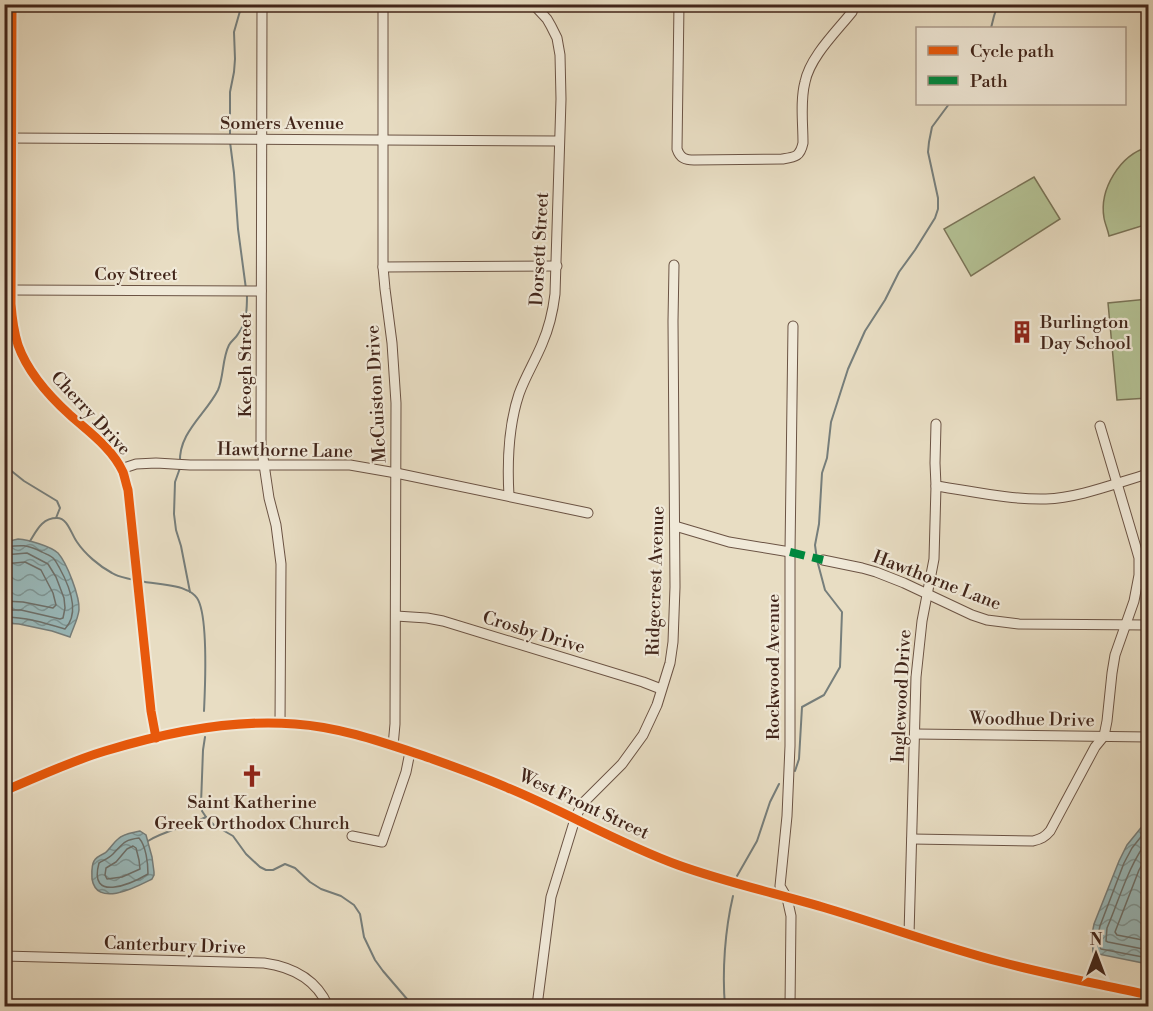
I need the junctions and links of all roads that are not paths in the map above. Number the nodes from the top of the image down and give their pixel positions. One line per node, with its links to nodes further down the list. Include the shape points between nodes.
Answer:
1 (12, 4): 9 (street, Cherry Drive)
2 (262, 4): 10 (street, Keogh Street)
3 (384, 4): 11 (street, McCuiston Drive)
4 (532, 4): 12 (street, Dorsett Street, via 551,26 559,46)
5 (679, 4): 6 (street, via 677,149 686,160 694,160 782,159 798,155 803,143 807,74)
6 (855, 4)
7 (1133, 4): 8 (street)
8 (1143, 4)
9 (8, 138): 10 (street, Somers Avenue); 16 (street, Cherry Drive)
10 (262, 140): 11 (street, Somers Avenue); 17 (street, Keogh Street)
11 (384, 140): 12 (street, Somers Avenue); 15 (street, McCuiston Drive)
12 (559, 141): 14 (street, Dorsett Street)
13 (674, 265): 29 (street, Ridgecrest Avenue)
14 (557, 266): 15 (street); 27 (street, Dorsett Street, via 549,326 522,388 510,431)
15 (383, 267): 23 (street, McCuiston Drive, via 395,376)
16 (11, 290): 17 (street, Coy Street); 22 (street, Cherry Drive, via 13,320 24,359 52,398 99,440)
17 (261, 291): 21 (street, Keogh Street)
18 (793, 326): 30 (street, Rockwood Avenue)
19 (936, 424): 26 (street, Inglewood Drive)
20 (1100, 426): 25 (street)
21 (264, 465): 22 (street, Hawthorne Lane, via 156,463); 23 (street, Hawthorne Lane, via 350,465); 37 (street, Keogh Street, via 280,564)
22 (121, 469): 41 (street, Cherry Drive, via 128,490)
23 (396, 473): 27 (street, Hawthorne Lane); 33 (street, McCuiston Drive)
24 (1149, 474): 25 (street)
25 (1117, 483): 26 (street, via 1044,499); 34 (street, via 1139,558 1137,589)
26 (936, 486): 32 (street, Inglewood Drive, via 934,559)
27 (509, 495): 28 (street, Hawthorne Lane)
28 (588, 513)
29 (675, 526): 30 (street, via 729,542); 36 (street, Ridgecrest Avenue, via 673,642)
30 (790, 552): 48 (street, Rockwood Avenue, via 787,816 780,886)
31 (823, 560): 32 (street, Hawthorne Lane, via 876,572)
32 (928, 594): 34 (street, Hawthorne Lane, via 972,615 1000,623); 38 (street, Inglewood Drive, via 918,649)
33 (396, 616): 36 (street, Crosby Drive, via 442,621); 42 (street, McCuiston Drive)
34 (1125, 625): 35 (street, Hawthorne Lane); 39 (street, via 1115,655)
35 (1149, 625)
36 (661, 689): 45 (street, Ridgecrest Avenue, via 650,721 633,750 582,804)
37 (280, 723): 41 (street, West Front Street, via 202,729); 42 (street, West Front Street, via 334,729)
38 (915, 735): 39 (street, Woodhue Drive); 47 (street, Inglewood Drive)
39 (1104, 736): 40 (street, Woodhue Drive); 47 (street, via 1050,831 1041,840)
40 (1149, 737)
41 (156, 738): 44 (street, West Front Street, via 107,750)
42 (393, 746): 43 (street, West Front Street)
43 (410, 752): 45 (street, West Front Street, via 506,786); 46 (street, via 382,842)
44 (4, 791)
45 (575, 819): 48 (street, West Front Street, via 678,865); 53 (street, Ridgecrest Avenue, via 551,897)
46 (352, 836)
47 (912, 840): 49 (street, Inglewood Drive)
48 (787, 898): 49 (street, West Front Street); 54 (street, Rockwood Avenue, via 791,916)
49 (909, 935): 51 (street, West Front Street, via 1061,978)
50 (4, 956): 52 (street, Canterbury Drive, via 264,963 298,972 321,993)
51 (1149, 995)
52 (328, 1006)
53 (537, 1006)
54 (790, 1006)

